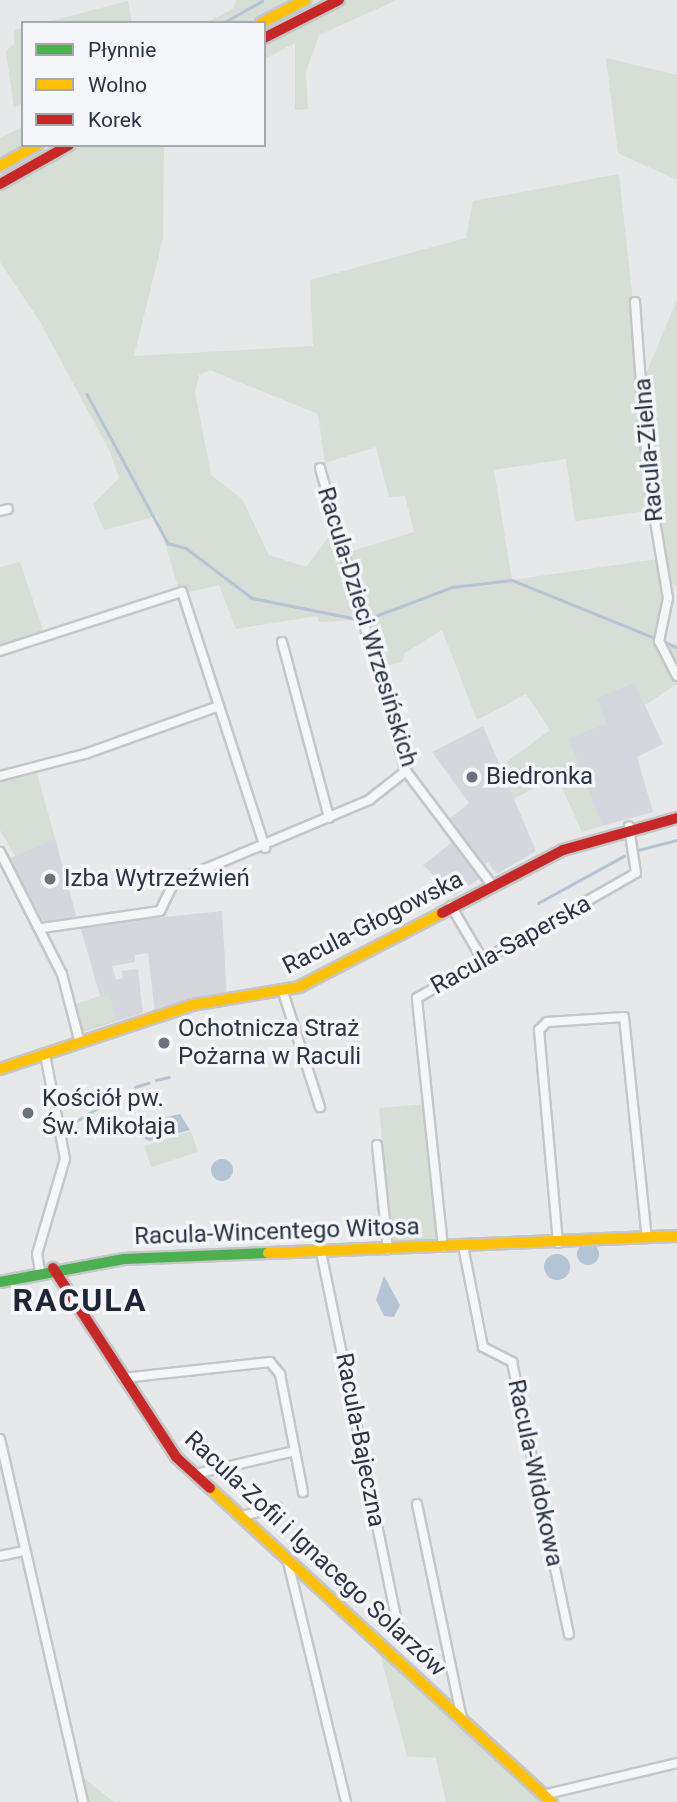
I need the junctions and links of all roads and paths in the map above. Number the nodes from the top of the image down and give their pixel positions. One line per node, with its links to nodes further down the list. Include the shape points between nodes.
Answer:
1 (339, 0): 4 (main road)
2 (302, 2): 3 (main road)
3 (265, 21)
4 (266, 37)
5 (33, 147): 7 (main road)
6 (65, 147): 8 (main road)
7 (0, 166)
8 (0, 184)
9 (635, 302): 13 (street, Racula-Zielna, via 648,479 668,598 660,638)
10 (320, 468): 15 (street, Racula-Dzieci Wrzesińskich)
11 (282, 642): 17 (street)
12 (0, 651): 14 (street, via 182,592)
13 (677, 676)
14 (219, 706): 16 (street, via 85,754); 20 (street)
15 (406, 771): 17 (street, via 369,800); 22 (street, Racula-Dzieci Wrzesińskich)
16 (0, 776)
17 (329, 818): 20 (street)
18 (677, 818): 19 (main road, Racula-Głogowska)
19 (629, 827): 22 (main road, Racula-Głogowska); 25 (street, Racula-Saperska, via 636,873)
20 (265, 848): 24 (street, via 174,882 160,911)
21 (0, 852): 24 (street)
22 (492, 885): 23 (main road, Racula-Głogowska)
23 (451, 906): 25 (street); 26 (main road, Racula-Głogowska, via 334,972)
24 (42, 928): 27 (street)
25 (484, 962): 36 (street, Racula-Saperska, via 416,1001)
26 (283, 992): 27 (main road, Racula-Głogowska, via 192,1005); 30 (street)
27 (80, 1043): 28 (main road, Racula-Głogowska)
28 (45, 1054): 29 (main road, Racula-Głogowska); 40 (street, via 65,1159 37,1254)
29 (0, 1069)
30 (320, 1107)
31 (377, 1145): 37 (street)
32 (677, 1236): 33 (main road, Racula-Wincentego Witosa)
33 (646, 1238): 34 (main road, Racula-Wincentego Witosa); 34 (street, via 624,1017 547,1023 539,1030)
34 (558, 1243): 35 (main road, Racula-Wincentego Witosa)
35 (463, 1246): 36 (main road, Racula-Wincentego Witosa); 54 (street, Racula-Widokowa, via 483,1347 512,1362)
36 (443, 1247): 37 (main road, Racula-Wincentego Witosa)
37 (388, 1249): 38 (main road, Racula-Wincentego Witosa)
38 (321, 1252): 39 (main road, Racula-Wincentego Witosa); 53 (street, Racula-Bajeczna)
39 (53, 1268): 40 (main road, Racula-Wincentego Witosa); 42 (main road, Racula-Zofii i Ignacego Solarzów)
40 (40, 1271): 41 (main road, Racula-Wincentego Witosa)
41 (0, 1282)
42 (123, 1378): 44 (street, via 273,1366 281,1374); 45 (main road, Racula-Zofii i Ignacego Solarzów, via 163,1441)
43 (0, 1439): 50 (street)
44 (295, 1451): 45 (street); 46 (street)
45 (195, 1474): 49 (main road, Racula-Zofii i Ignacego Solarzów)
46 (303, 1492)
47 (417, 1504): 55 (street, Racula-Zofii i Ignacego Solarzów)
48 (277, 1507): 49 (street)
49 (243, 1516): 52 (main road, Racula-Zofii i Ignacego Solarzów)
50 (24, 1550): 51 (street); 58 (street)
51 (0, 1556)
52 (286, 1556): 55 (main road, Racula-Zofii i Ignacego Solarzów); 59 (street)
53 (398, 1628)
54 (569, 1634)
55 (462, 1720): 57 (main road, Racula-Zofii i Ignacego Solarzów)
56 (677, 1763): 57 (street)
57 (547, 1799)
58 (83, 1802)
59 (346, 1802)

